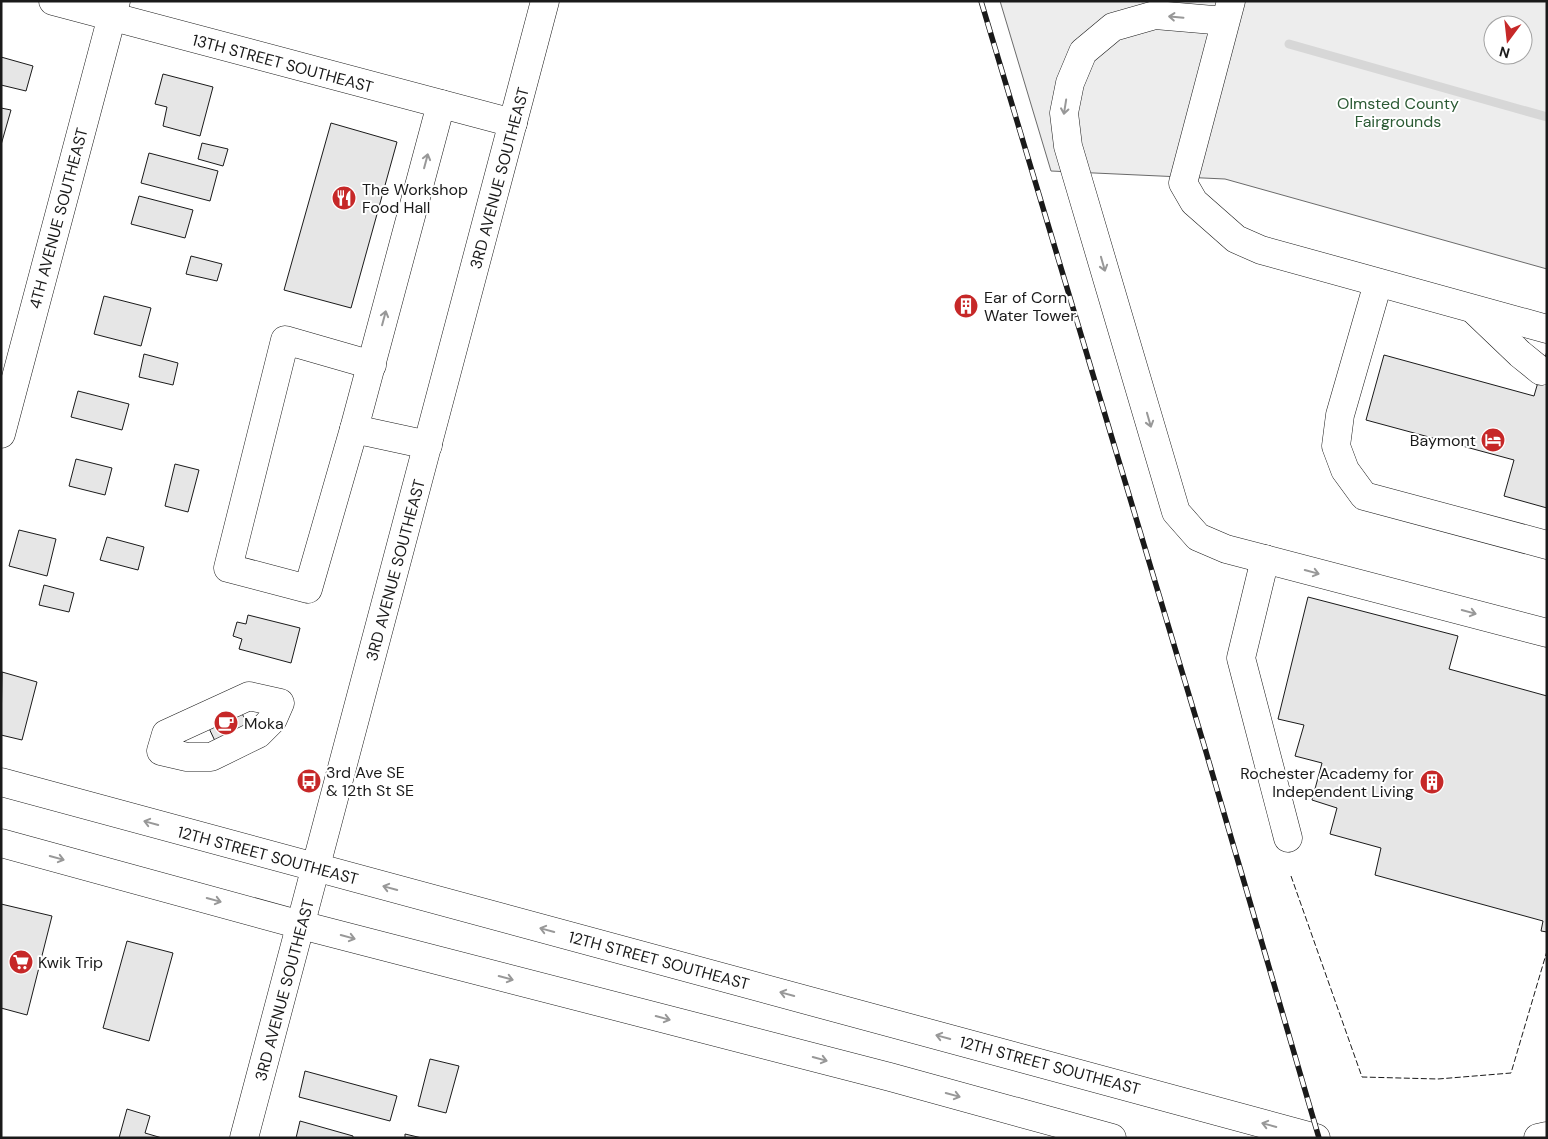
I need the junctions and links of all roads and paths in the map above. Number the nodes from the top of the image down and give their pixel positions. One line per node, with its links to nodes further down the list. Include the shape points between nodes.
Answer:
1 (53, 1): 3 (main road, 13TH STREET SOUTHEAST)
2 (545, 1): 6 (main road, 3RD AVENUE SOUTHEAST)
3 (114, 10): 5 (main road, 13TH STREET SOUTHEAST); 13 (main road, 4TH AVENUE SOUTHEAST)
4 (1228, 11): 7 (main road, via 1183,183 1194,202 1236,240); 16 (main road, one-way to 16, via 1156,15 1113,26 1083,52 1070,83 1064,113 1068,146 1176,512 1198,537 1226,549)
5 (441, 104): 6 (main road, 13TH STREET SOUTHEAST); 10 (main road, one-way to 5)
6 (514, 123): 14 (main road, 3RD AVENUE SOUTHEAST)
7 (1378, 283): 8 (main road); 15 (main road, via 1340,415 1336,446 1345,470 1364,496)
8 (1474, 310): 9 (main road); 11 (main road)
9 (1547, 329)
10 (372, 365): 12 (main road); 12 (main road, via 285,340 228,568 308,589)
11 (1541, 371)
12 (354, 428): 14 (main road)
13 (1, 434)
14 (428, 445): 22 (main road, 3RD AVENUE SOUTHEAST)
15 (1547, 545)
16 (1265, 559): 17 (main road, one-way to 17); 20 (main road, via 1241,658)
17 (1547, 632)
18 (280, 703): 18 (main road, via 273,719 258,734 211,757 187,757 161,751 166,734 249,696)
19 (1, 782): 22 (main road, 12TH STREET SOUTHEAST, one-way to 19)
20 (1288, 838)
21 (1, 843): 23 (main road, one-way to 23)
22 (316, 868): 23 (main road, 3RD AVENUE SOUTHEAST); 27 (main road, 12TH STREET SOUTHEAST, one-way to 22)
23 (301, 924): 25 (main road, 3RD AVENUE SOUTHEAST); 26 (main road, one-way to 26)
24 (1547, 1136): 28 (main road)
25 (244, 1138)
26 (1112, 1138)
27 (1316, 1138)
28 (1538, 1138)

